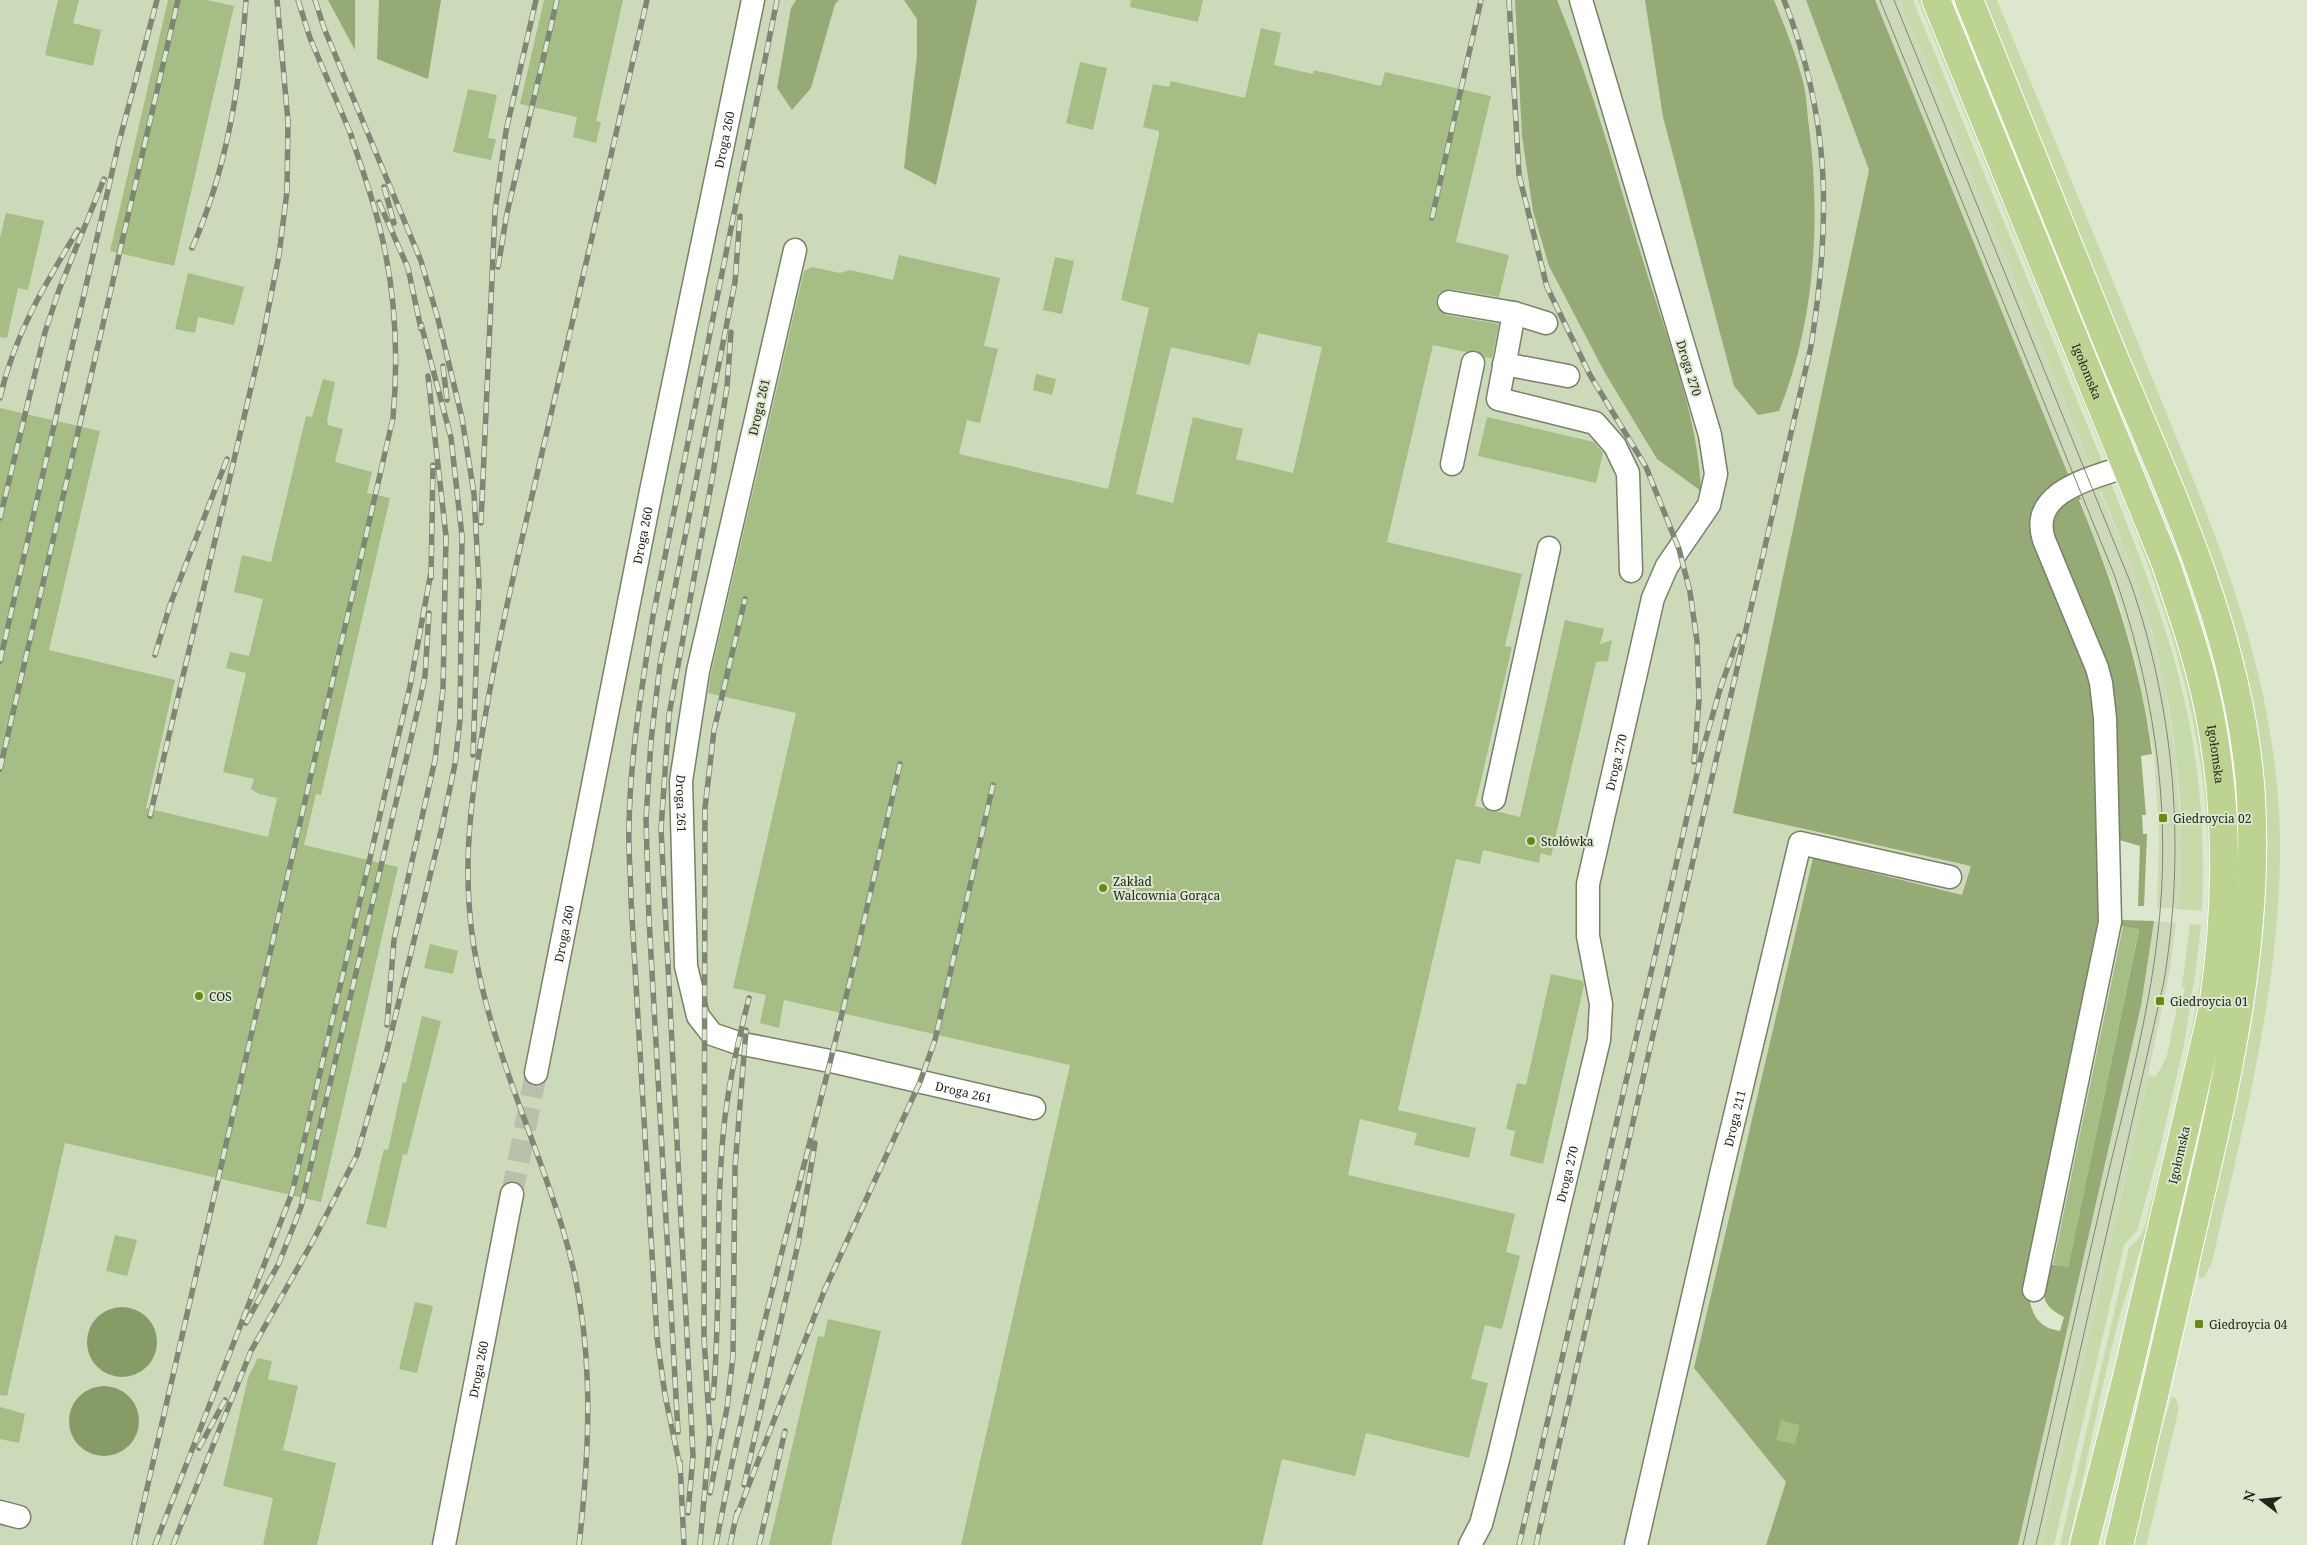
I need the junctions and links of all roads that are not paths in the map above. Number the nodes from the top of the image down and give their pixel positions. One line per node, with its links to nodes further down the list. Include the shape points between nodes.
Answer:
1 (753, 0): 18 (lane, Droga 260, via 649,501)
2 (1581, 0): 23 (lane, Droga 270, via 1710,435 1716,474 1709,505 1667,566 1653,598 1588,884 1588,936 1601,1004 1599,1040 1498,1460 1481,1524)
3 (1936, 0): 13 (main road, Igołomska)
4 (1970, 0): 26 (main road, via 2194,552 2230,669 2241,716 2250,787 2252,886 2238,1020)
5 (795, 250): 19 (lane, Droga 261, via 698,671 681,781 686,966 698,1016 712,1034 738,1043)
6 (1449, 302): 7 (lane)
7 (1514, 313): 8 (lane); 10 (lane)
8 (1546, 323)
9 (1473, 363): 12 (lane)
10 (1504, 364): 11 (lane); 15 (lane, via 1498,399 1595,423 1616,446 1628,473)
11 (1568, 376)
12 (1452, 464)
13 (2127, 466): 21 (lane, via 2058,493 2042,517 2044,540 2097,668 2102,691 2110,922); 25 (main road, Igołomska, via 2182,613 2209,708 2221,784 2225,901 2220,957 2203,1056)
14 (1549, 548): 16 (lane)
15 (1631, 571)
16 (1494, 799)
17 (1950, 876): 24 (lane, Droga 211, via 1800,843)
18 (536, 1072)
19 (1034, 1108)
20 (512, 1194): 22 (lane, Droga 260)
21 (2034, 1290)
22 (444, 1545)
23 (1470, 1545)
24 (1636, 1545)
25 (2084, 1545)
26 (2119, 1545)

